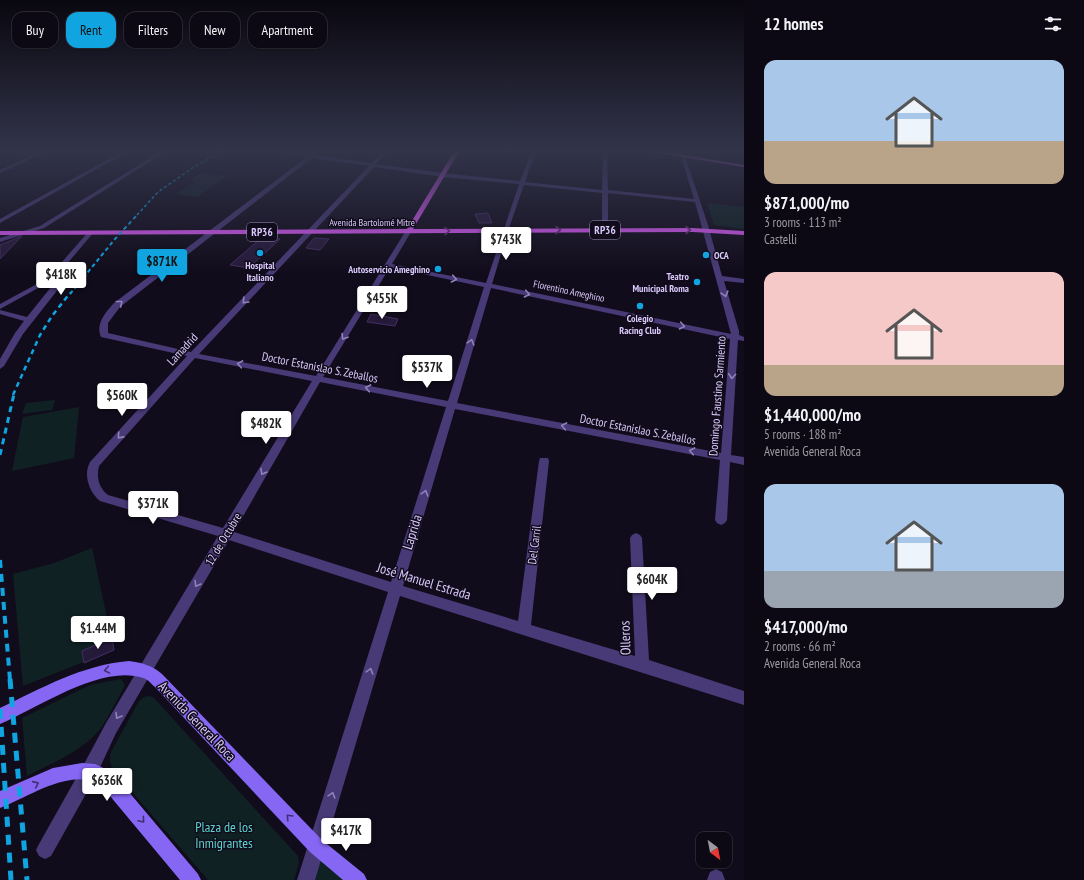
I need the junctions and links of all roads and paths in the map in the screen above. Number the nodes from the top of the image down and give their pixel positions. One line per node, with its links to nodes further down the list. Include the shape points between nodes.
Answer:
1 (54, 191): 11 (street)
2 (100, 191): 20 (street, via 42,227)
3 (266, 191): 16 (street)
4 (349, 191): 17 (street, Lamadrid)
5 (433, 191): 18 (main road)
6 (519, 191): 12 (street, Laprida)
7 (596, 191): 9 (street)
8 (694, 191): 10 (street, Domingo Faustino Sarmiento)
9 (606, 192): 10 (street); 13 (street)
10 (697, 201): 14 (street, Domingo Faustino Sarmiento)
11 (0, 221)
12 (505, 230): 13 (main road, Avenida Bartolomé Mitre / RP36, one-way to 13); 18 (main road, Avenida Bartolomé Mitre / RP36, one-way to 12); 27 (street, Laprida)
13 (605, 230): 14 (main road, Avenida Bartolomé Mitre / RP36, one-way to 14)
14 (706, 230): 21 (main road, Avenida Bartolomé Mitre / RP36); 24 (street, Domingo Faustino Sarmiento)
15 (90, 232): 16 (main road, Avenida Bartolomé Mitre / RP36); 20 (main road, Avenida Bartolomé Mitre / RP36); 25 (street)
16 (213, 232): 17 (main road, Avenida Bartolomé Mitre / RP36); 32 (street, Doctor Estanislao S. Zeballos, one-way to 16, via 104,335 103,332 107,317 114,308)
17 (310, 232): 18 (main road, Avenida Bartolomé Mitre / RP36); 32 (street, Lamadrid, one-way to 32)
18 (408, 232): 23 (street, 12 de Octubre)
19 (0, 233): 20 (main road, Avenida Bartolomé Mitre / RP36)
20 (19, 233): 22 (street)
21 (744, 233)
22 (0, 240)
23 (389, 265): 27 (street, Florentino Ameghino, one-way to 27); 34 (street, 12 de Octubre, one-way to 34)
24 (720, 278): 26 (street); 31 (street, Domingo Faustino Sarmiento, one-way to 31, via 735,331)
25 (50, 279): 28 (street); 30 (street, via 59,283)
26 (744, 281)
27 (489, 286): 31 (street, Florentino Ameghino, one-way to 31); 35 (street, Laprida, one-way to 27)
28 (0, 307)
29 (0, 312): 30 (street)
30 (28, 320): 33 (street)
31 (740, 338): 36 (street, Domingo Faustino Sarmiento, one-way to 36)
32 (193, 355): 34 (street, Doctor Estanislao S. Zeballos, one-way to 32); 39 (street, Lamadrid, one-way to 39, via 94,465 91,474)
33 (0, 366)
34 (318, 379): 35 (street, Doctor Estanislao S. Zeballos, one-way to 34); 41 (street, 12 de Octubre, one-way to 41)
35 (452, 405): 36 (street, Doctor Estanislao S. Zeballos, one-way to 35); 43 (street, Laprida, one-way to 35)
36 (726, 458): 38 (street, Doctor Estanislao S. Zeballos); 40 (street, Domingo Faustino Sarmiento)
37 (544, 461): 44 (street, Del Carril)
38 (744, 461)
39 (97, 492): 41 (street, José Manuel Estrada, via 104,498)
40 (721, 520)
41 (226, 534): 43 (street, José Manuel Estrada); 46 (street, 12 de Octubre, one-way to 46)
42 (636, 538): 45 (street, Olleros)
43 (395, 589): 44 (street, José Manuel Estrada); 51 (street, Laprida, one-way to 43)
44 (524, 629): 45 (street, José Manuel Estrada)
45 (642, 665): 47 (street, José Manuel Estrada)
46 (145, 671): 48 (main road, one-way to 48, via 116,668 98,672); 49 (street, 12 de Octubre, one-way to 49, via 111,728); 51 (main road, Avenida General Roca, one-way to 46, via 160,682)
47 (744, 698)
48 (0, 716)
49 (90, 770): 50 (main road, one-way to 49, via 49,778 72,771); 52 (street, 12 de Octubre); 53 (main road, one-way to 53, via 106,778)
50 (0, 800)
51 (316, 846): 54 (street, Laprida); 55 (main road, Avenida General Roca)
52 (45, 850)
53 (192, 880)
54 (306, 880)
55 (358, 880)

